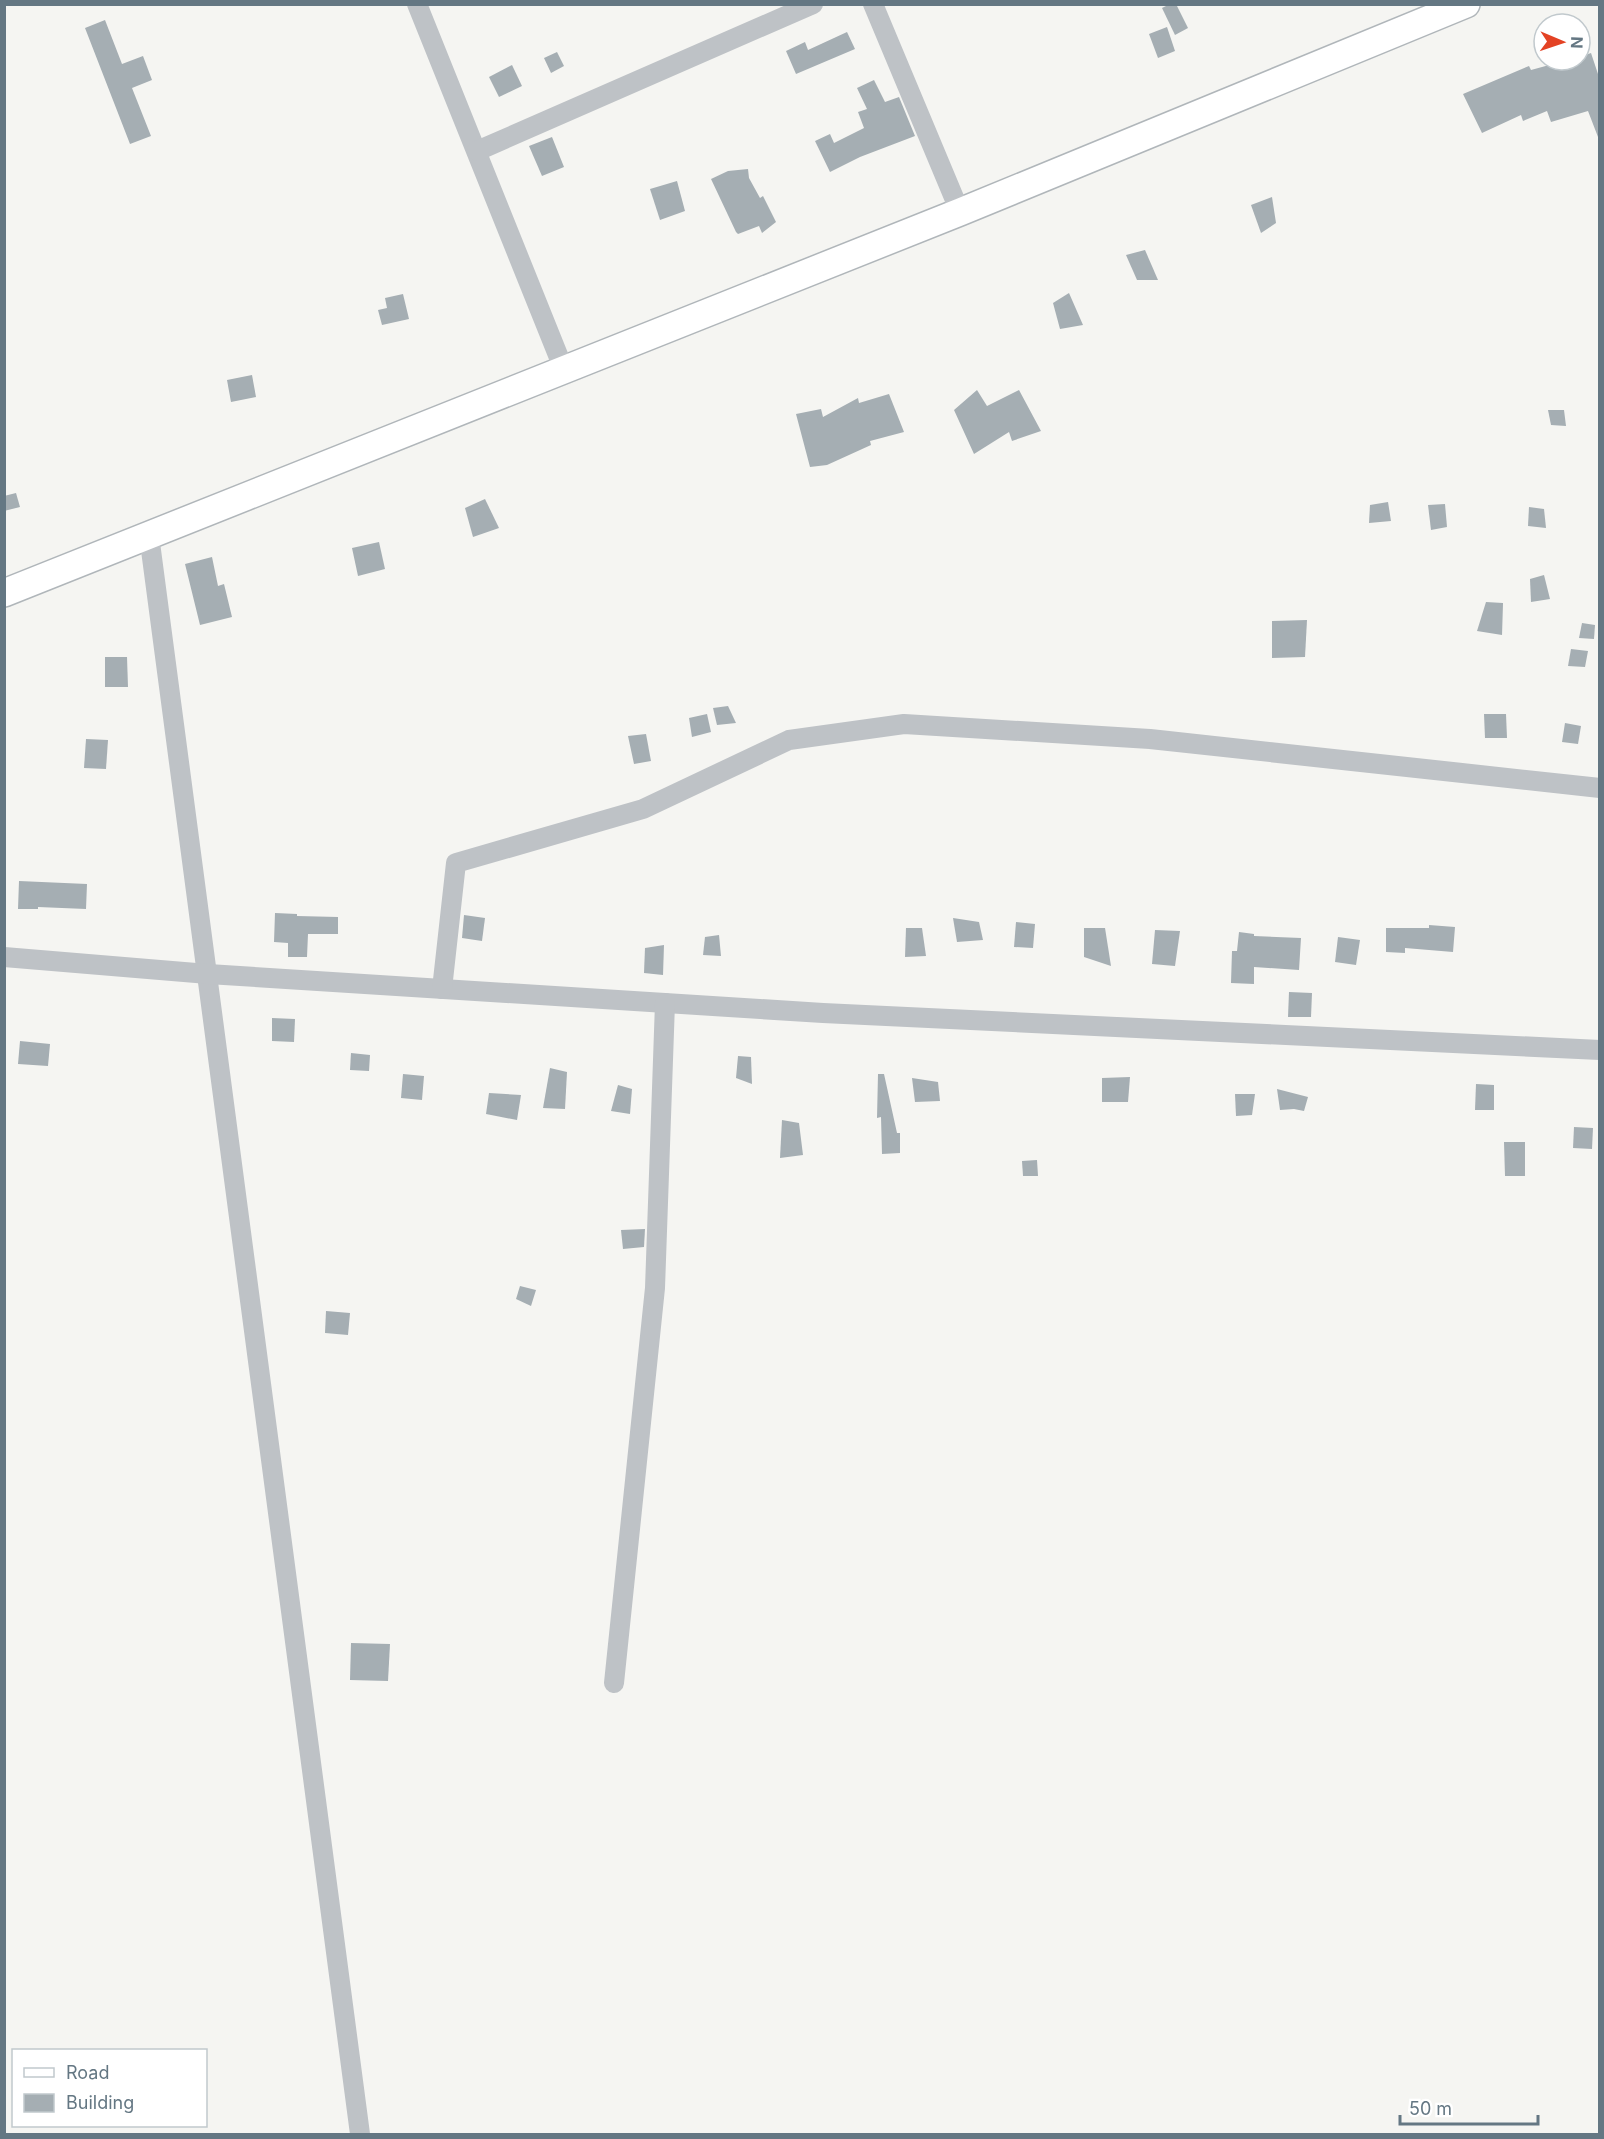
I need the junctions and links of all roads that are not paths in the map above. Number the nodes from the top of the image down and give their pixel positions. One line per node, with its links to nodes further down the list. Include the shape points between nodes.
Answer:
1 (417, 4): 6 (street)
2 (813, 4): 6 (street)
3 (873, 4): 7 (street)
4 (1466, 4): 5 (main road)
5 (1428, 11): 7 (main road)
6 (477, 151): 8 (street)
7 (960, 212): 8 (main road)
8 (564, 370): 9 (main road)
9 (149, 535): 10 (main road); 13 (street)
10 (4, 592)
11 (1599, 788): 14 (street, via 1150,739 1009,730 904,724 789,740 643,809 456,863)
12 (4, 957): 13 (street)
13 (208, 974): 14 (street); 18 (street)
14 (442, 989): 15 (street)
15 (665, 1003): 16 (street); 17 (street, via 655,1288)
16 (1599, 1050)
17 (614, 1683)
18 (360, 2134)

